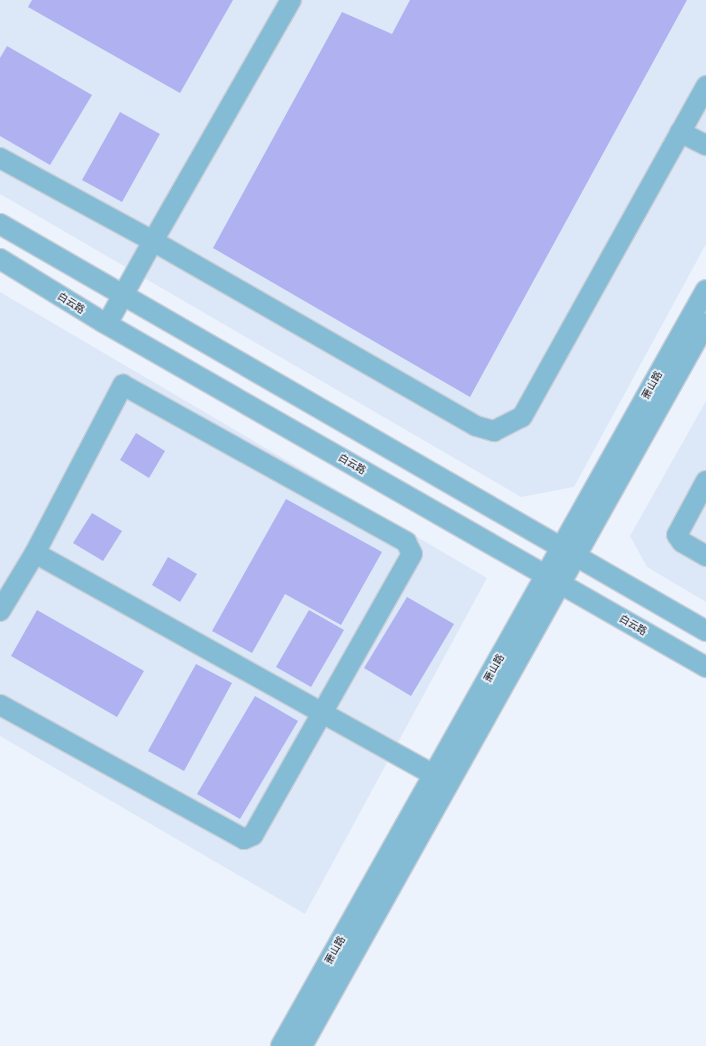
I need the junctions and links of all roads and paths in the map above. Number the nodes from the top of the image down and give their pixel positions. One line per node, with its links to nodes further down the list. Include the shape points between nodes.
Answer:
1 (291, 0): 7 (street)
2 (706, 86): 3 (street)
3 (680, 132): 4 (street); 7 (street, via 522,417 494,430 476,426)
4 (706, 145)
5 (0, 158): 7 (street)
6 (0, 224): 10 (street)
7 (153, 241): 10 (street)
8 (0, 259): 12 (street, 白云路)
9 (706, 290): 15 (street, 萧山路)
10 (123, 295): 12 (street); 15 (street)
11 (706, 323): 15 (street, 萧山路)
12 (107, 324): 18 (street, 白云路)
13 (704, 485): 14 (street); 17 (street, via 677,535 682,542)
14 (706, 512)
15 (569, 551): 18 (street, 萧山路); 20 (street)
16 (35, 553): 19 (street); 23 (street); 23 (street, via 123,385 406,542 412,554)
17 (706, 556)
18 (553, 579): 21 (street, 白云路); 24 (street, 萧山路)
19 (0, 611)
20 (706, 631)
21 (706, 667)
22 (0, 705): 23 (street, via 244,839 253,835)
23 (322, 713): 24 (street)
24 (441, 779): 25 (street, 萧山路); 26 (street, 萧山路)
25 (281, 1046)
26 (302, 1046)

